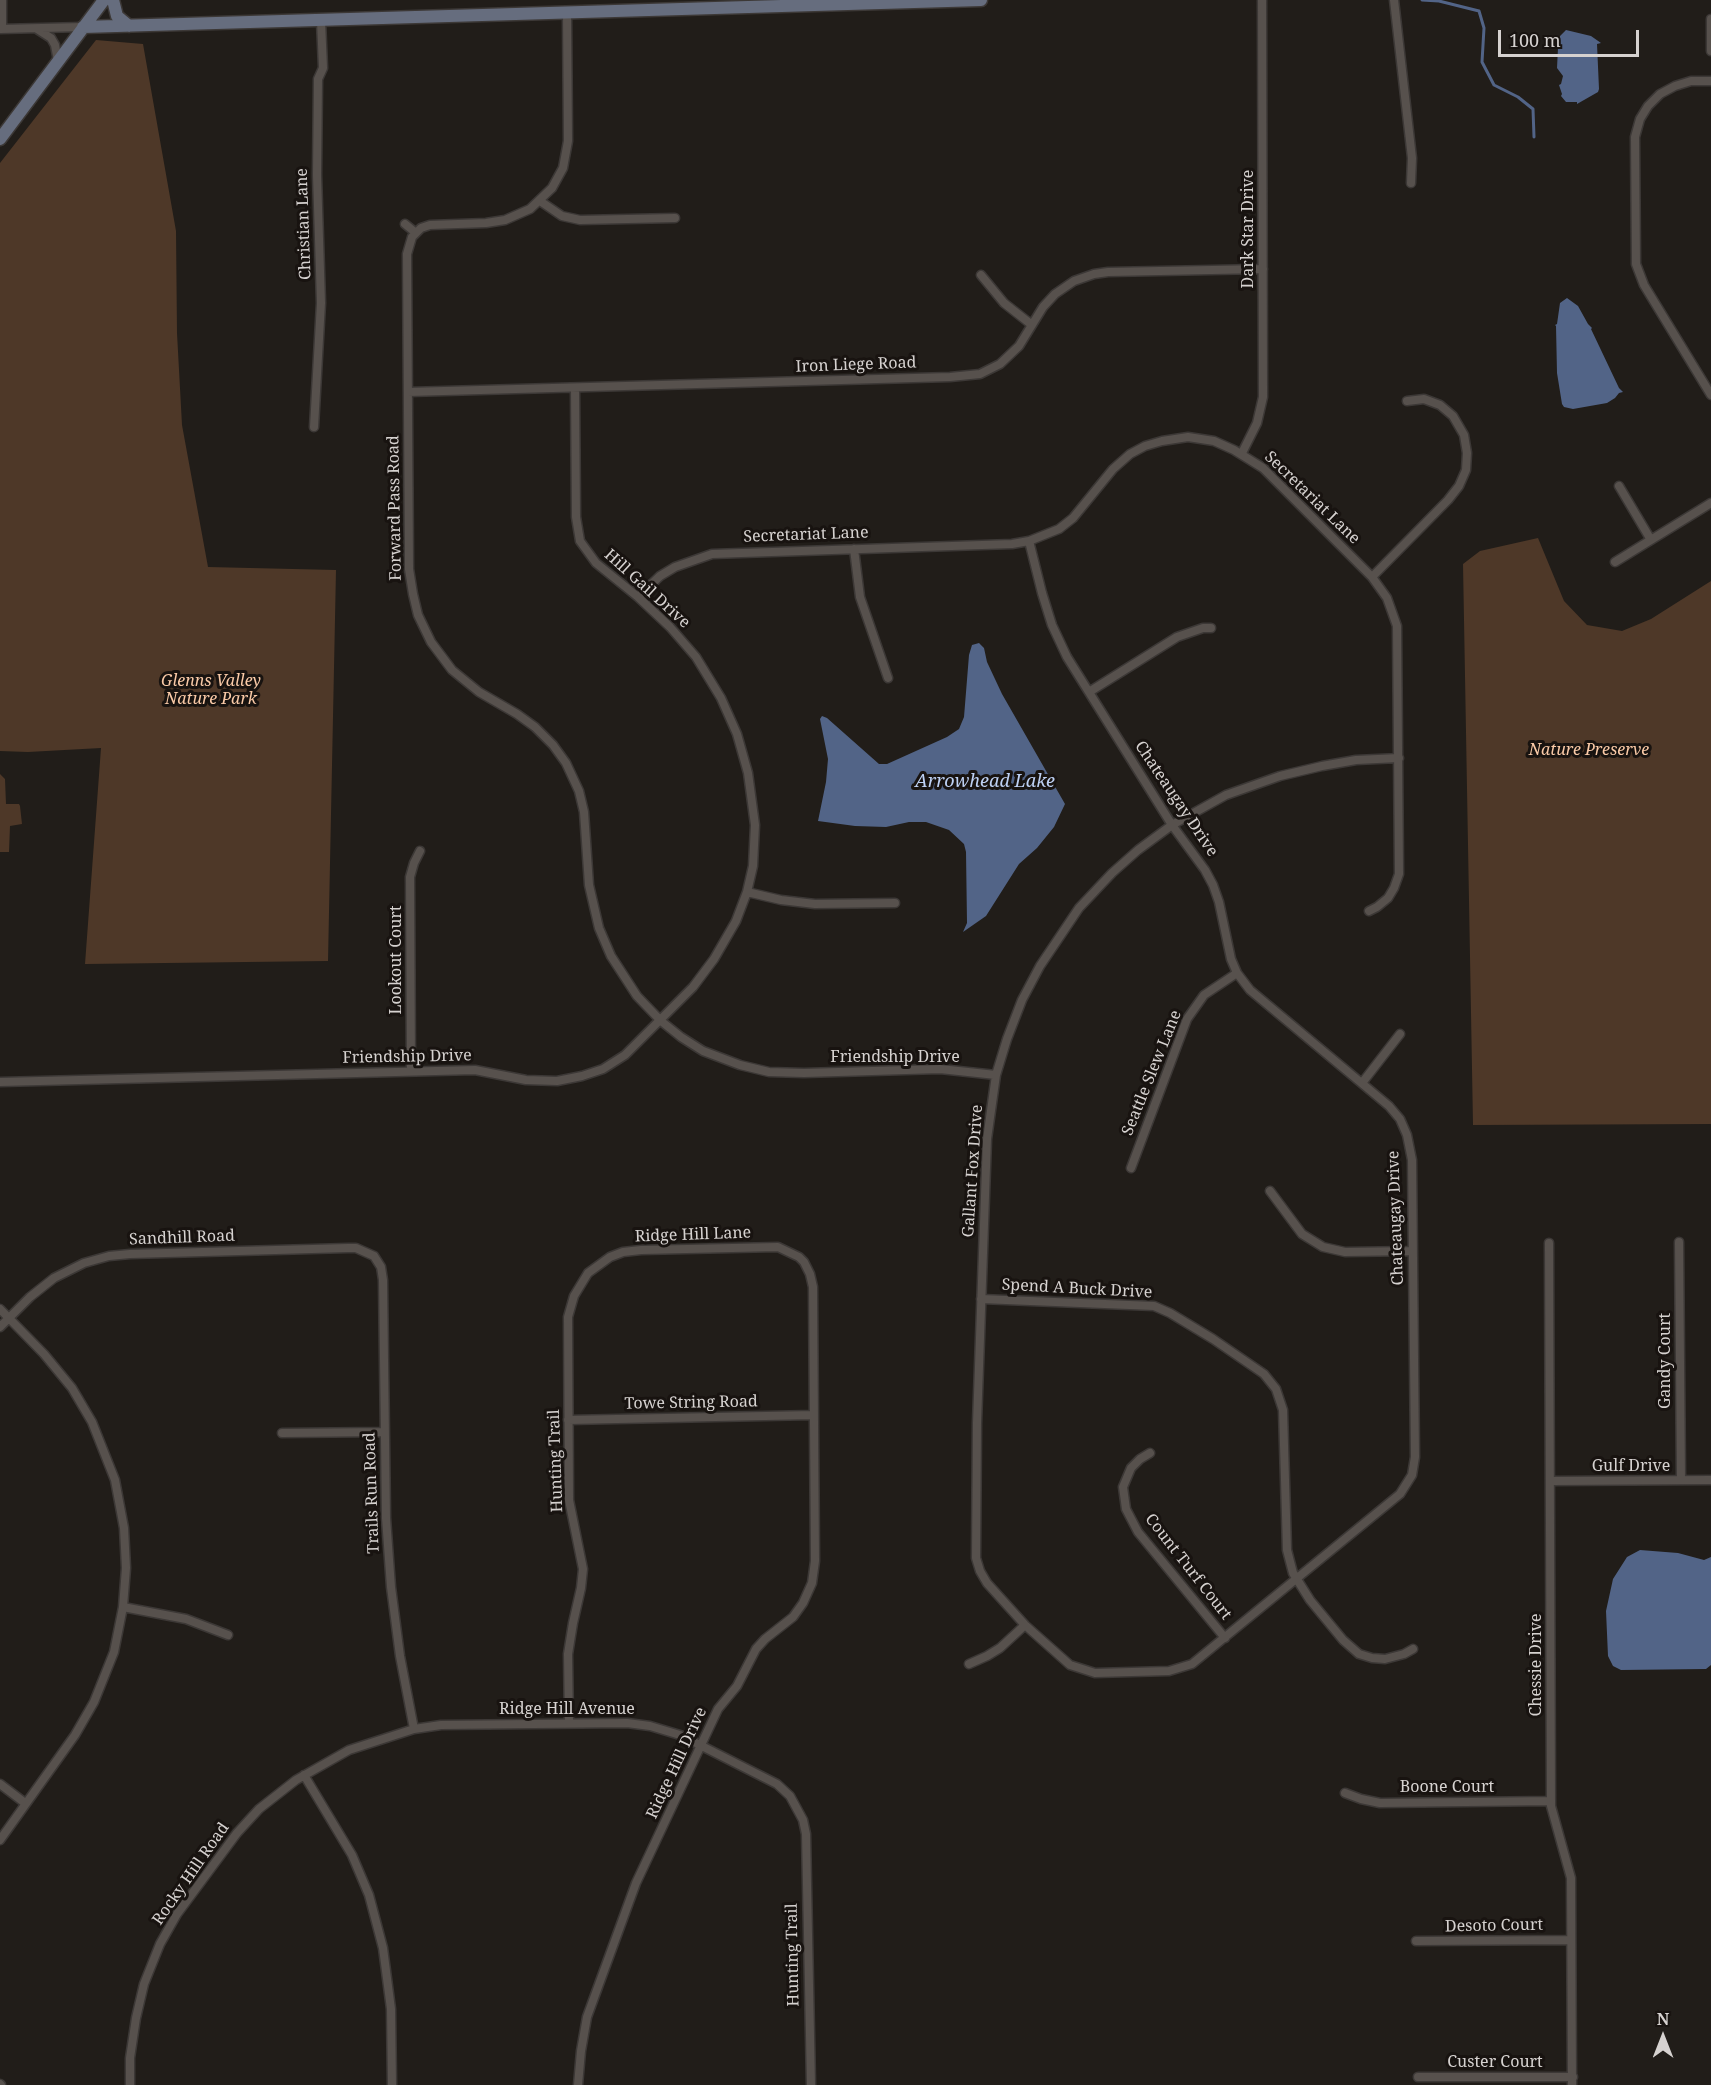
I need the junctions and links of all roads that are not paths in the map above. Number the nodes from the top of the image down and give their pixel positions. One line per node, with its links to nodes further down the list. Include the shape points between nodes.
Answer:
1 (2, 0): 12 (street)
2 (104, 0): 11 (main road)
3 (113, 0): 10 (main road, via 117,16)
4 (981, 0): 7 (main road)
5 (1262, 0): 23 (street, Dark Star Drive)
6 (1394, 0): 18 (street, via 1412,159)
7 (567, 14): 9 (main road); 19 (street, via 568,141 563,168)
8 (1711, 19): 14 (street)
9 (321, 21): 10 (main road); 30 (street, Christian Lane, via 317,175 321,303)
10 (129, 26): 11 (main road)
11 (83, 27): 13 (street); 15 (main road)
12 (1, 29): 13 (street)
13 (37, 29): 15 (street, via 51,38)
14 (1711, 51)
15 (58, 61): 17 (main road)
16 (1711, 81): 28 (street, via 1691,81 1660,94 1640,119 1635,137 1636,264 1644,285)
17 (0, 140)
18 (1411, 183)
19 (540, 201): 20 (street, via 562,216 580,220); 22 (street, via 505,220 430,225)
20 (675, 218)
21 (405, 224): 22 (street)
22 (416, 233): 27 (street, Forward Pass Road, via 407,254)
23 (1263, 269): 25 (street, Iron Liege Road, via 1094,274 1055,294); 31 (street, Dark Star Drive, via 1263,397 1257,423)
24 (981, 275): 25 (street, via 1004,303)
25 (1032, 325): 26 (street, Iron Liege Road, via 1019,346 1000,364 980,374)
26 (575, 388): 27 (street, Iron Liege Road); 39 (street, Hill Gail Drive, via 576,517 580,540 596,563)
27 (408, 392): 50 (street, Forward Pass Road, via 409,568 418,615 431,642 452,670 535,727 566,763 584,812 589,885 599,928 621,975)
28 (1711, 395)
29 (1407, 401): 38 (street, via 1424,399 1453,416 1464,435 1466,470 1448,500)
30 (314, 427)
31 (1242, 453): 35 (street, Secretariat Lane, via 1214,441 1188,437 1145,446 1113,469 1073,518 1059,529); 38 (street, Secretariat Lane, via 1263,468)
32 (1619, 486): 34 (street)
33 (1711, 503): 34 (street)
34 (1651, 540): 37 (street)
35 (1029, 541): 36 (street, Secretariat Lane); 42 (street, Chateaugay Drive, via 1053,625)
36 (854, 549): 39 (street, Secretariat Lane, via 712,554 675,567); 41 (street, via 860,597)
37 (1614, 562)
38 (1372, 577): 43 (street, Secretariat Lane, via 1387,598 1397,626)
39 (638, 597): 46 (street, Hill Gail Drive, via 696,657 737,734 748,773 755,825)
40 (1211, 628): 42 (street, via 1177,637)
41 (888, 678)
42 (1089, 693): 44 (street, Chateaugay Drive)
43 (1399, 758): 44 (street, Gallant Fox Drive, via 1356,760 1280,776 1226,795); 48 (street, Secretariat Lane, via 1399,874 1388,897)
44 (1172, 825): 49 (street, Chateaugay Drive, via 1213,885); 53 (street, Gallant Fox Drive, via 1112,873 1061,933 1022,1000)
45 (420, 851): 52 (street, Lookout Court, via 410,877)
46 (747, 892): 47 (street, via 815,904); 50 (street, Hill Gail Drive, via 714,959)
47 (895, 903)
48 (1369, 911)
49 (1237, 973): 55 (street, Chateaugay Drive, via 1250,990); 56 (street, Seattle Slew Lane, via 1204,994 1187,1019)
50 (661, 1021): 52 (street, Friendship Drive, via 626,1055 582,1076 556,1081 526,1080 475,1070); 53 (street, Friendship Drive, via 703,1051 770,1072 940,1069)
51 (1400, 1034): 55 (street)
52 (411, 1071): 54 (street, Friendship Drive)
53 (996, 1074): 64 (street, Gallant Fox Drive, via 987,1138)
54 (0, 1082)
55 (1362, 1083): 60 (street, Chateaugay Drive, via 1389,1106 1407,1135 1412,1160)
56 (1131, 1168)
57 (1270, 1191): 60 (street, via 1302,1234 1323,1247 1345,1252)
58 (1679, 1242): 73 (street, Gandy Court)
59 (1549, 1243): 75 (street, Chessie Drive)
60 (1413, 1251): 76 (street, Chateaugay Drive, via 1412,1475 1400,1494)
61 (374, 1256): 66 (street, Sandhill Road, via 356,1248 109,1256 54,1278); 70 (street, Trails Run Road, via 383,1280)
62 (801, 1260): 63 (street, Ridge Hill Lane, via 778,1247 641,1250 610,1257); 68 (street, Ridge Hill Drive, via 813,1287)
63 (588, 1273): 69 (street, Hunting Trail, via 574,1296 568,1317)
64 (981, 1299): 76 (street, Spend A Buck Drive, via 1154,1306 1205,1334 1264,1374 1276,1389 1283,1410 1287,1550); 78 (street, Gallant Fox Drive, via 976,1558 987,1583)
65 (0, 1310): 66 (street)
66 (9, 1318): 67 (street, Sandhill Road); 77 (street, via 72,1388 105,1453 115,1480 124,1528)
67 (0, 1327)
68 (814, 1415): 69 (street, Towe String Road); 85 (street, Ridge Hill Drive, via 812,1583 793,1617 756,1649 737,1686 718,1709)
69 (568, 1420): 83 (street, Hunting Trail, via 569,1500 583,1569 568,1654)
70 (384, 1432): 71 (street); 84 (street, Trails Run Road, via 391,1587)
71 (282, 1433)
72 (1149, 1453): 80 (street, Count Turf Court, via 1131,1468 1123,1487 1126,1509 1138,1532)
73 (1681, 1480): 74 (street, Gulf Drive); 75 (street, Gulf Drive)
74 (1711, 1480)
75 (1551, 1481): 89 (street, Chessie Drive)
76 (1296, 1579): 80 (street, Chateaugay Drive); 81 (street, Spend A Buck Drive, via 1343,1640 1359,1654 1385,1659)
77 (123, 1607): 79 (street, via 186,1618); 90 (street, via 114,1653 94,1702)
78 (1025, 1625): 80 (street, Chateaugay Drive, via 1070,1665 1095,1673 1169,1671 1192,1664); 82 (street, via 1000,1648)
79 (228, 1635)
80 (1225, 1638)
81 (1413, 1649)
82 (969, 1664)
83 (569, 1723): 84 (street, Ridge Hill Avenue); 85 (street, Ridge Hill Avenue, via 650,1726)
84 (414, 1729): 86 (street, Ridge Hill Avenue, via 349,1750)
85 (701, 1745): 91 (street, Ridge Hill Avenue, via 777,1784 790,1796); 99 (street, Ridge Hill Drive, via 636,1884 595,1992 581,2051)
86 (304, 1775): 97 (street, Rocky Hill Road, via 259,1809 237,1833 177,1914 160,1944 136,2018); 98 (street, via 352,1855 372,1906 383,1947 391,2009)
87 (0, 1784): 90 (street)
88 (1345, 1792): 89 (street, Boone Court, via 1380,1803)
89 (1551, 1802): 93 (street, Chessie Drive, via 1570,1874)
90 (25, 1803): 92 (street)
91 (804, 1824): 100 (street, Hunting Trail)
92 (0, 1840)
93 (1571, 1940): 94 (street, Desoto Court); 96 (street, Chessie Drive)
94 (1416, 1941)
95 (1418, 2077): 96 (street, Custer Court)
96 (1573, 2081)
97 (130, 2085)
98 (392, 2085)
99 (578, 2085)
100 (811, 2085)

